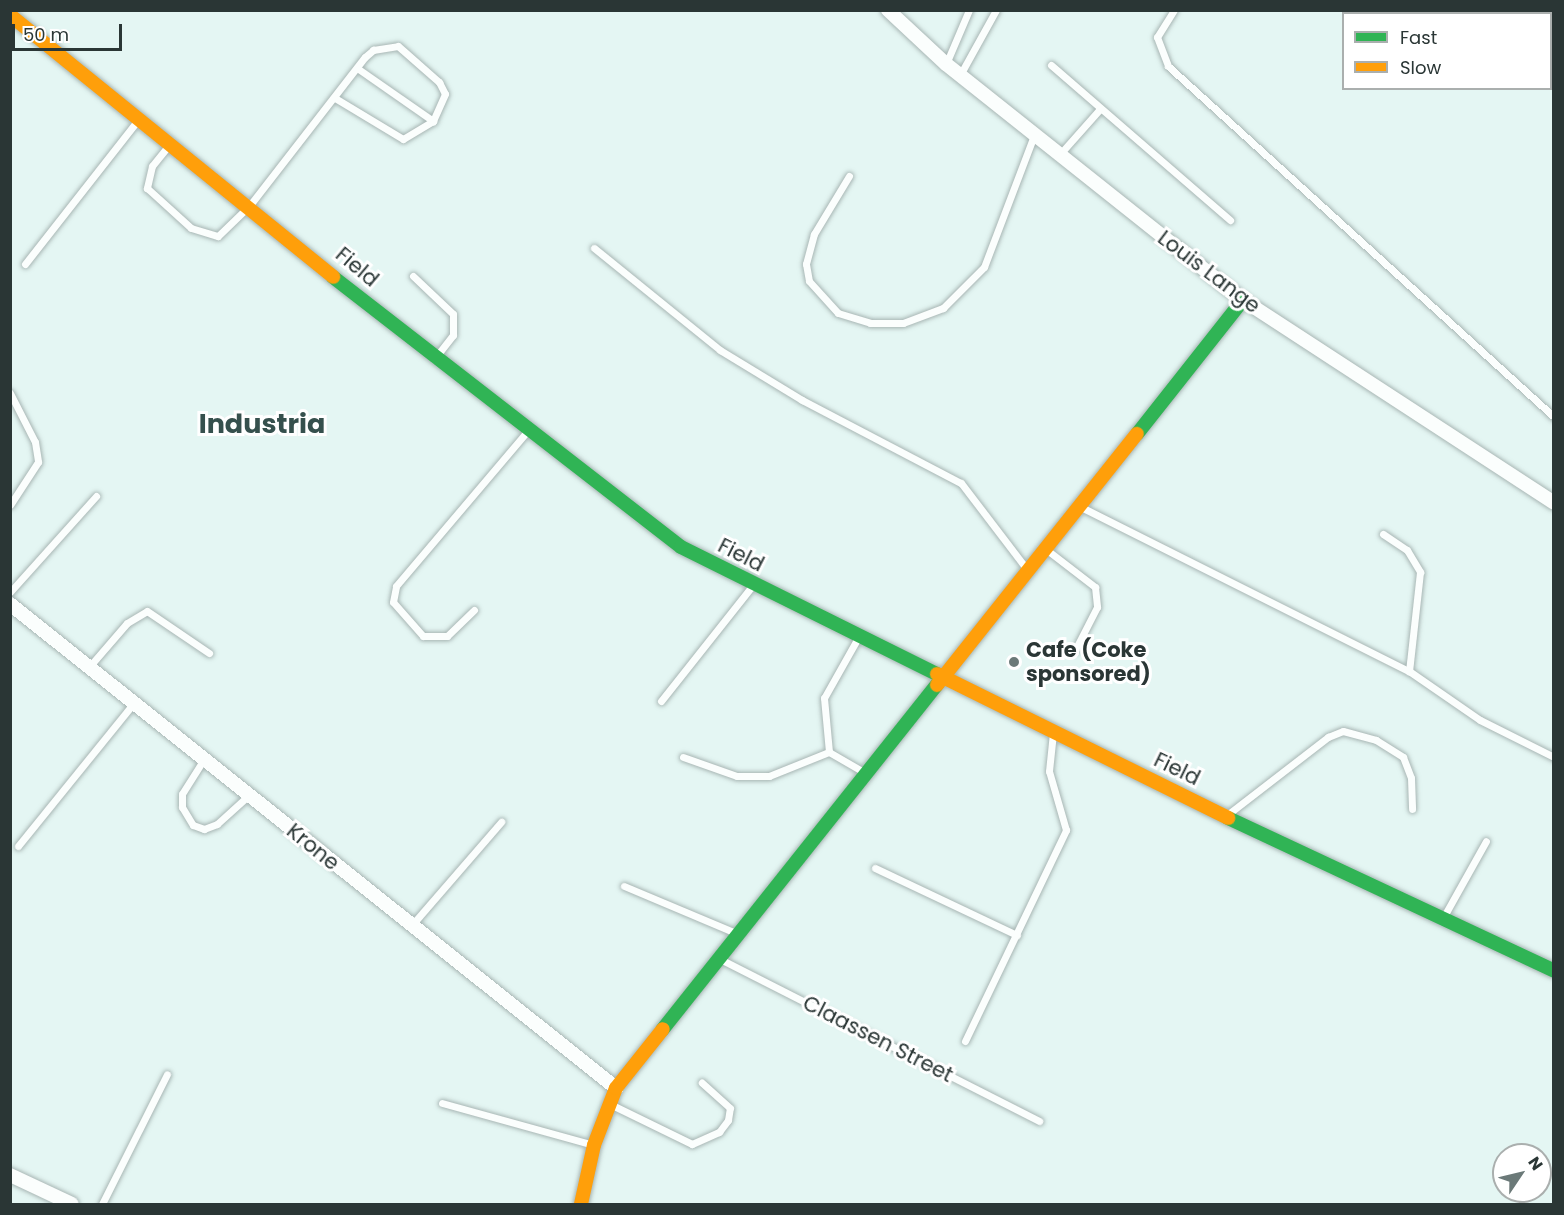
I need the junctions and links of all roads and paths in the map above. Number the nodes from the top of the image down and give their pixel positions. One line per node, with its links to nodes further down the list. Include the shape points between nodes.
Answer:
1 (888, 10): 6 (street, Louis Lange)
2 (969, 10): 6 (lane)
3 (996, 10): 9 (lane)
4 (1174, 10): 26 (lane, via 1157,37 1168,66)
5 (10, 15): 12 (street, Field)
6 (946, 64): 9 (street, Louis Lange)
7 (1051, 65): 11 (lane)
8 (357, 68): 10 (lane); 13 (lane); 13 (lane, via 373,50 398,46 439,82 445,94)
9 (960, 75): 14 (street, Louis Lange)
10 (335, 98): 13 (lane, via 403,139); 18 (lane)
11 (1100, 109): 16 (lane); 19 (lane)
12 (140, 118): 15 (street, Field); 21 (lane)
13 (433, 121)
14 (1035, 133): 16 (street, Louis Lange); 17 (lane, via 984,267 943,308 903,323 870,323 838,313 809,281 806,264 814,234)
15 (170, 142): 18 (street, Field); 18 (lane, via 152,166 147,188 191,228 206,237 226,234)
16 (1060, 154): 23 (street, Louis Lange)
17 (849, 176)
18 (250, 205): 24 (street, Field)
19 (1230, 220)
20 (594, 248): 34 (lane, via 720,350 802,400 962,483)
21 (25, 264)
22 (412, 276): 24 (lane, via 453,314 453,335)
23 (1243, 300): 29 (street, Louis Lange); 31 (street)
24 (434, 359): 27 (street, Field)
25 (10, 393): 30 (lane, via 35,442 38,462)
26 (1554, 417)
27 (526, 432): 35 (street, Field, via 681,547); 38 (lane, via 396,586 393,602 423,636 447,636)
28 (96, 496): 36 (lane)
29 (1554, 503)
30 (10, 505)
31 (1078, 506): 33 (street); 43 (lane)
32 (1383, 534): 43 (lane, via 1407,550 1420,572)
33 (1045, 548): 34 (street); 40 (lane, via 1095,587 1097,607)
34 (1027, 570): 44 (street)
35 (753, 585): 39 (street, Field); 45 (lane)
36 (10, 592)
37 (10, 604): 42 (street, Krone)
38 (474, 610)
39 (859, 636): 44 (street, Field); 48 (lane, via 824,698)
40 (1075, 650)
41 (209, 653): 42 (lane, via 147,611 127,623)
42 (89, 667): 46 (street, Krone)
43 (1408, 671): 50 (lane, via 1480,720)
44 (942, 676): 47 (street, Field); 52 (street)
45 (661, 701)
46 (134, 704): 51 (street, Krone); 58 (lane)
47 (1054, 732): 55 (street, Field); 64 (lane, via 1049,771 1066,830)
48 (829, 752): 49 (lane, via 770,776 737,776); 52 (lane)
49 (683, 757)
50 (1554, 757)
51 (204, 759): 53 (street, Krone); 53 (lane, via 182,794 182,807 193,825 204,829 217,824)
52 (863, 772): 63 (street)
53 (249, 795): 62 (street, Krone)
54 (1412, 809): 55 (lane, via 1411,778 1403,757 1376,740 1343,731 1328,737)
55 (1225, 816): 61 (street, Field)
56 (501, 822): 62 (lane)
57 (1486, 841): 61 (lane)
58 (18, 846)
59 (875, 868): 64 (lane)
60 (624, 886): 63 (lane)
61 (1443, 918): 66 (street, Field)
62 (411, 926): 70 (street, Krone)
63 (736, 933): 65 (street)
64 (1017, 935): 67 (lane)
65 (717, 957): 70 (street); 73 (lane, Claassen Street)
66 (1554, 971)
67 (965, 1041)
68 (166, 1074): 77 (lane)
69 (702, 1083): 72 (lane, via 730,1108 728,1120 719,1132 692,1144)
70 (616, 1088): 72 (street)
71 (442, 1103): 74 (lane)
72 (610, 1104): 74 (street)
73 (1038, 1121)
74 (594, 1145): 78 (street)
75 (10, 1175): 76 (street)
76 (72, 1204)
77 (102, 1204)
78 (580, 1204)

